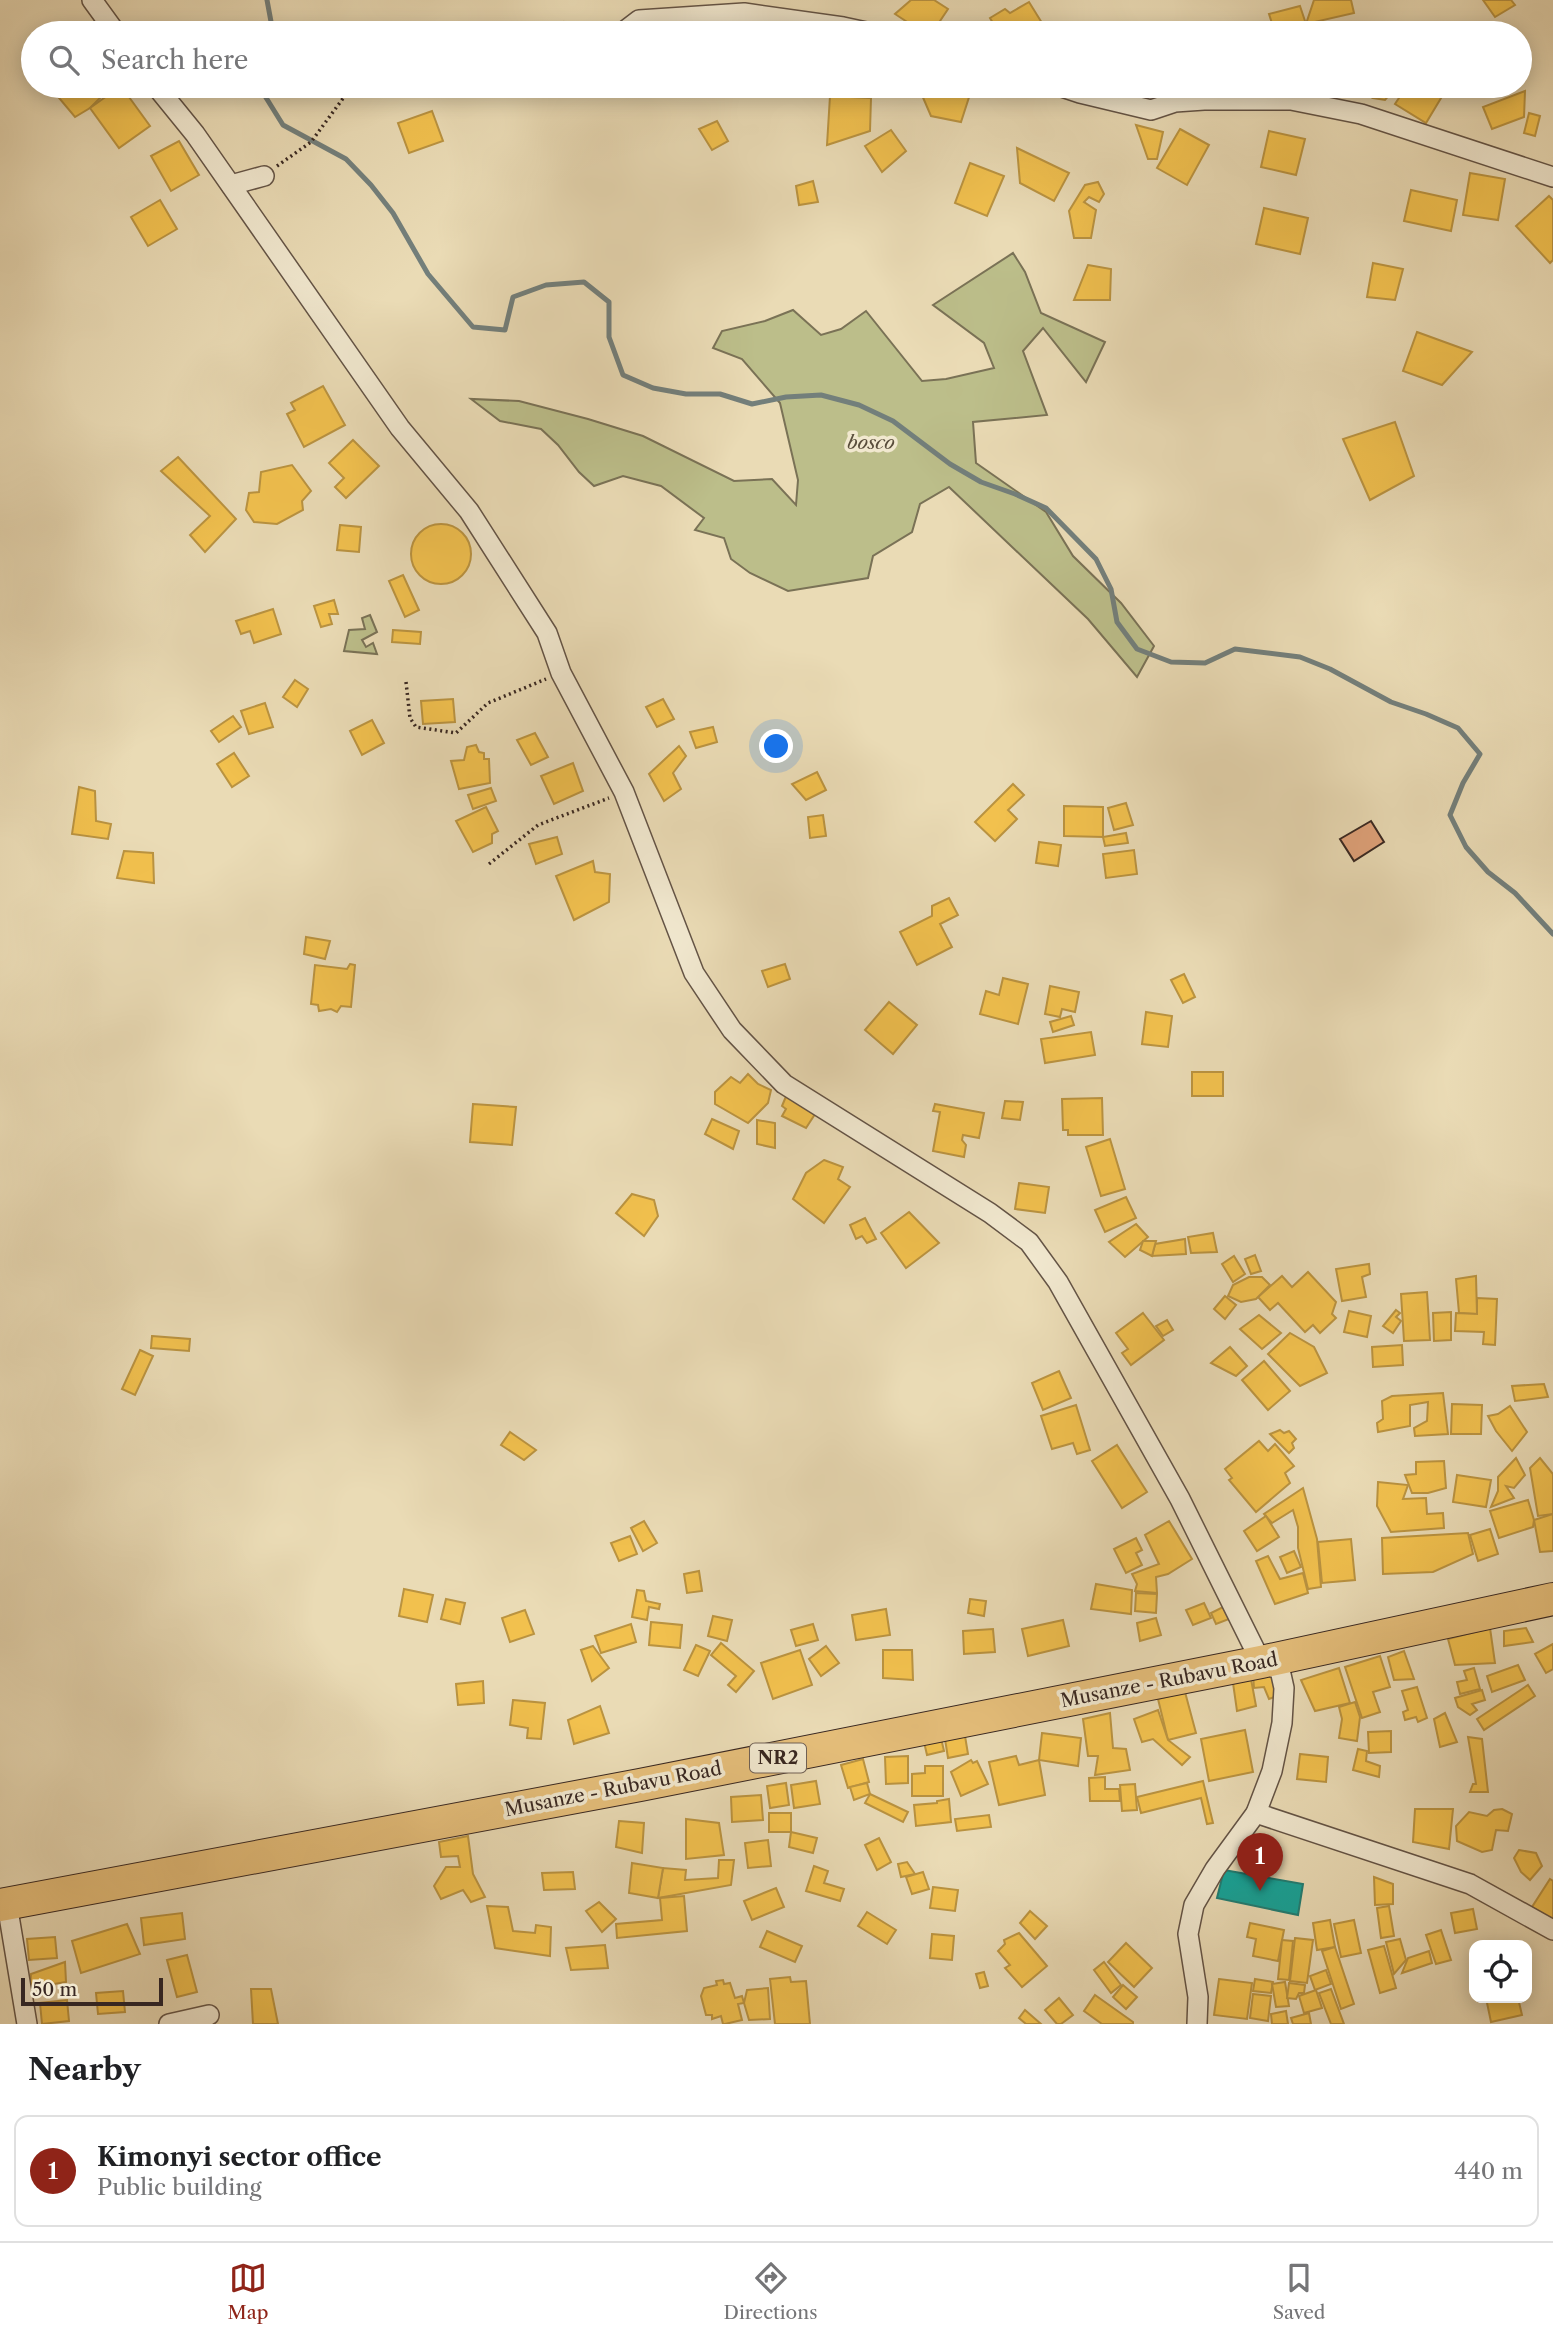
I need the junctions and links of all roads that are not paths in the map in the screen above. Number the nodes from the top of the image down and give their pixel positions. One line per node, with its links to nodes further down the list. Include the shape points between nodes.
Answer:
1 (92, 0): 2 (street)
2 (107, 21)
3 (638, 21): 4 (street, via 744,13)
4 (801, 21)
5 (166, 98): 9 (street)
6 (1101, 98): 8 (street, via 1151,110 1175,102 1291,100 1362,114)
7 (264, 176): 9 (street)
8 (1553, 177)
9 (231, 185): 11 (street, via 400,428 469,512 547,633 561,673 624,792 694,973 732,1030 784,1084 1029,1242 1059,1282 1180,1499)
10 (1553, 1599): 11 (highway, Musanze - Rubavu Road / NR2)
11 (1261, 1662): 12 (street, via 1280,1670 1284,1688 1272,1772); 13 (highway, Musanze - Rubavu Road / NR2)
12 (1255, 1813): 14 (street, via 1470,1884); 18 (street, via 1194,1905 1188,1934 1198,1997)
13 (4, 1904): 16 (street)
14 (1553, 1930)
15 (209, 2015): 17 (street)
16 (27, 2024)
17 (169, 2024)
18 (1196, 2024)

